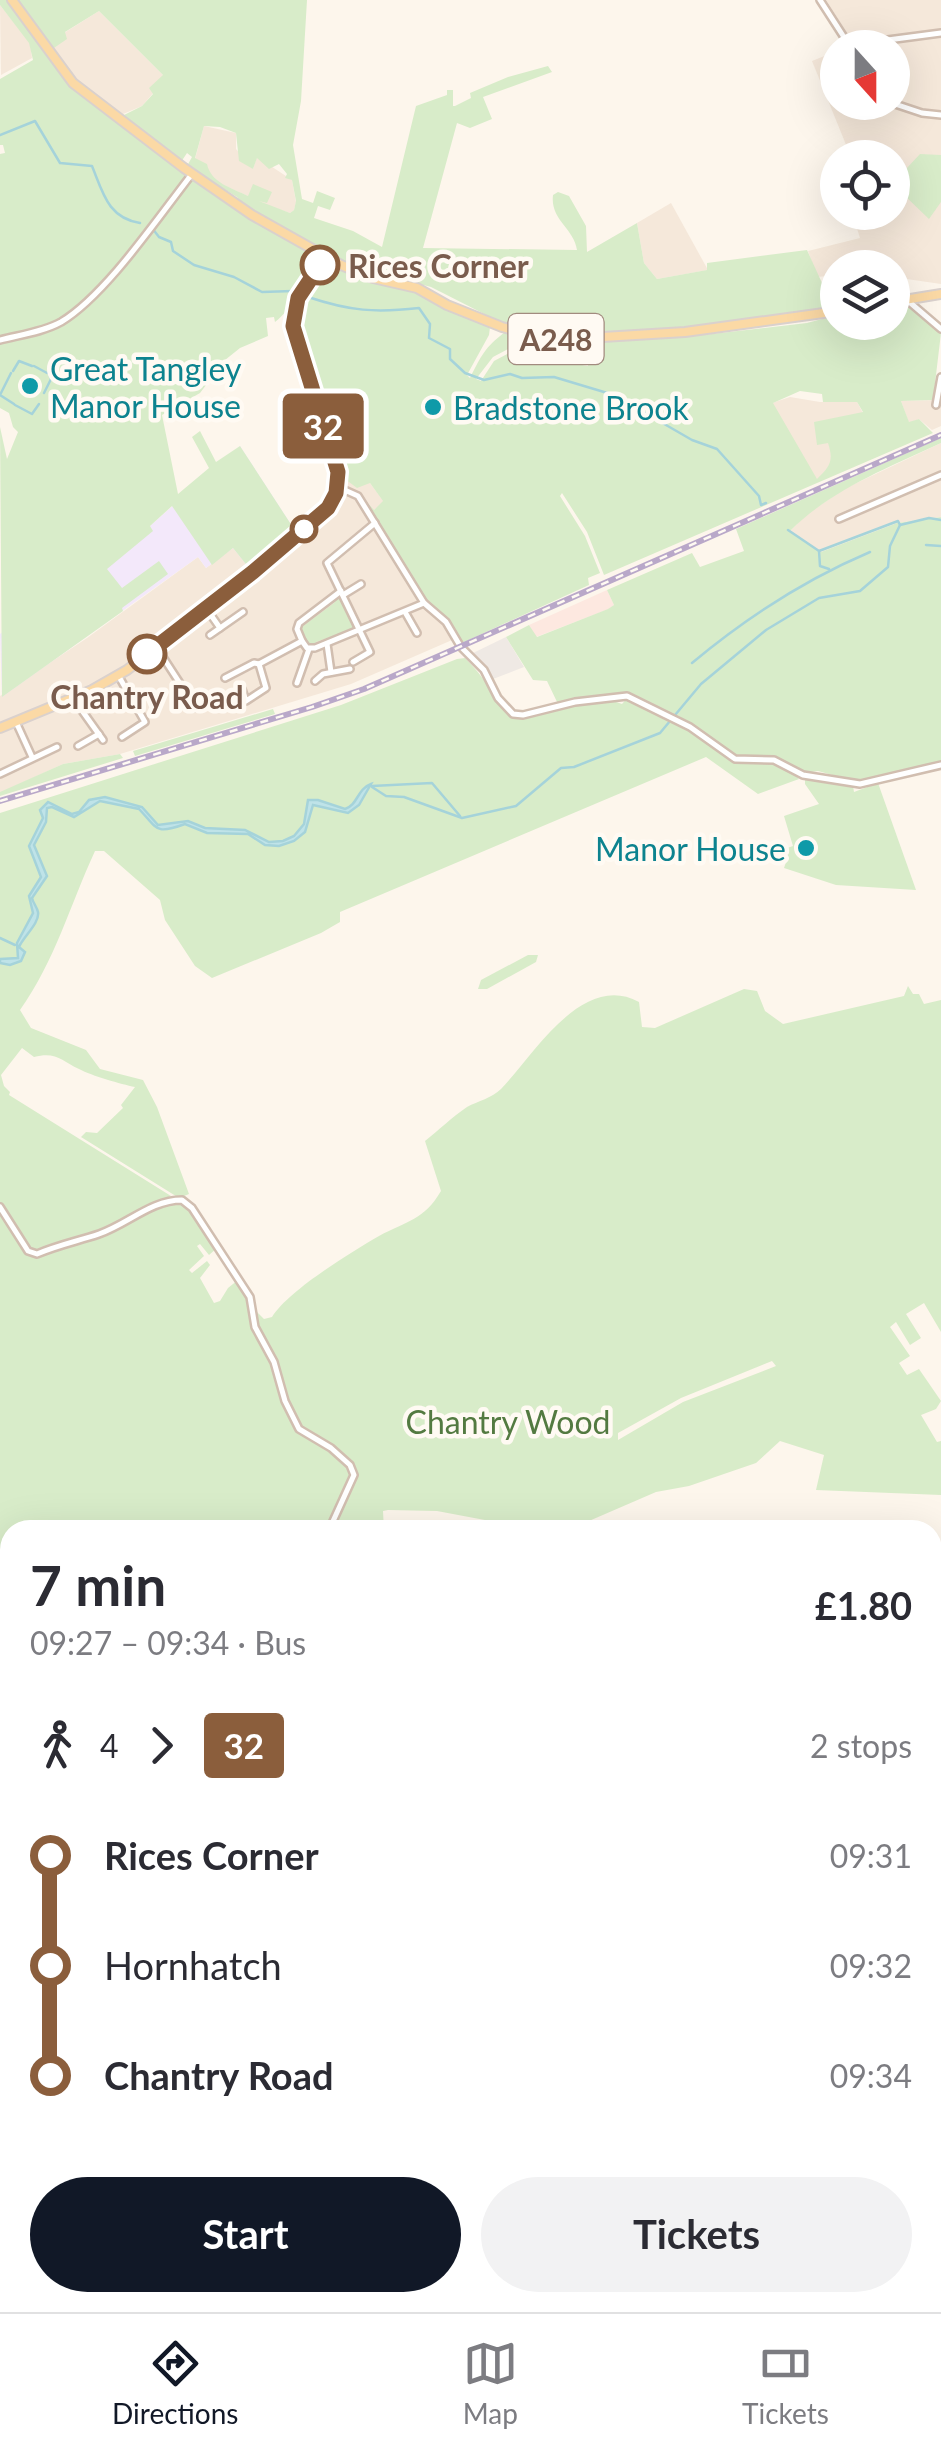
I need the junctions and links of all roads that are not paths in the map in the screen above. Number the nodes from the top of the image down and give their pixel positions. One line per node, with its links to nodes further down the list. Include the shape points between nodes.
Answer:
1 (12, 0): 8 (main road, via 73,83)
2 (820, 0): 3 (street)
3 (839, 30)
4 (941, 33): 5 (street)
5 (910, 39)
6 (910, 109): 7 (street)
7 (941, 115)
8 (192, 174): 9 (main road); 15 (street, via 84,303 62,322)
9 (325, 256): 13 (main road, A248, via 548,339 686,332); 19 (main road, via 298,298 293,326)
10 (941, 294): 11 (main road)
11 (910, 299)
12 (910, 303): 14 (street)
13 (820, 313)
14 (941, 329)
15 (0, 340)
16 (941, 377): 17 (street)
17 (938, 400)
18 (940, 476): 20 (street)
19 (338, 487): 21 (street, via 358,496); 25 (main road, via 320,516)
20 (838, 519)
21 (375, 522): 23 (street, via 328,558); 24 (street)
22 (360, 584): 23 (street)
23 (342, 593): 29 (street); 32 (street, via 299,623)
24 (424, 603): 27 (street); 53 (street, via 446,622 514,714 627,696 735,759 774,760 802,775 860,784)
25 (206, 608): 28 (street); 34 (main road)
26 (243, 612): 28 (street)
27 (405, 612): 29 (street); 30 (street)
28 (220, 628): 31 (street)
29 (361, 629): 33 (street); 37 (street, via 370,652)
30 (416, 634)
31 (210, 636)
32 (302, 641): 35 (street); 36 (street)
33 (327, 644): 35 (street); 37 (street)
34 (156, 648): 38 (main road); 45 (street)
35 (309, 649): 41 (street)
36 (259, 664): 39 (street); 44 (street, via 266,688)
37 (331, 672): 40 (street)
38 (118, 675): 43 (main road); 49 (street, via 146,725)
39 (225, 678)
40 (315, 681)
41 (297, 684)
42 (242, 689): 44 (street)
43 (74, 698): 47 (main road); 50 (street, via 101,737)
44 (247, 700): 46 (street)
45 (196, 708)
46 (251, 710)
47 (16, 722): 48 (main road); 52 (street)
48 (0, 728)
49 (122, 737)
50 (78, 746)
51 (56, 747): 52 (street)
52 (32, 757): 54 (street)
53 (941, 765)
54 (2, 772)
55 (0, 1206): 56 (street, via 28,1251 37,1254 102,1233 167,1201 182,1200 192,1208 250,1297 255,1327 300,1429 350,1465 354,1475)
56 (334, 1520)

